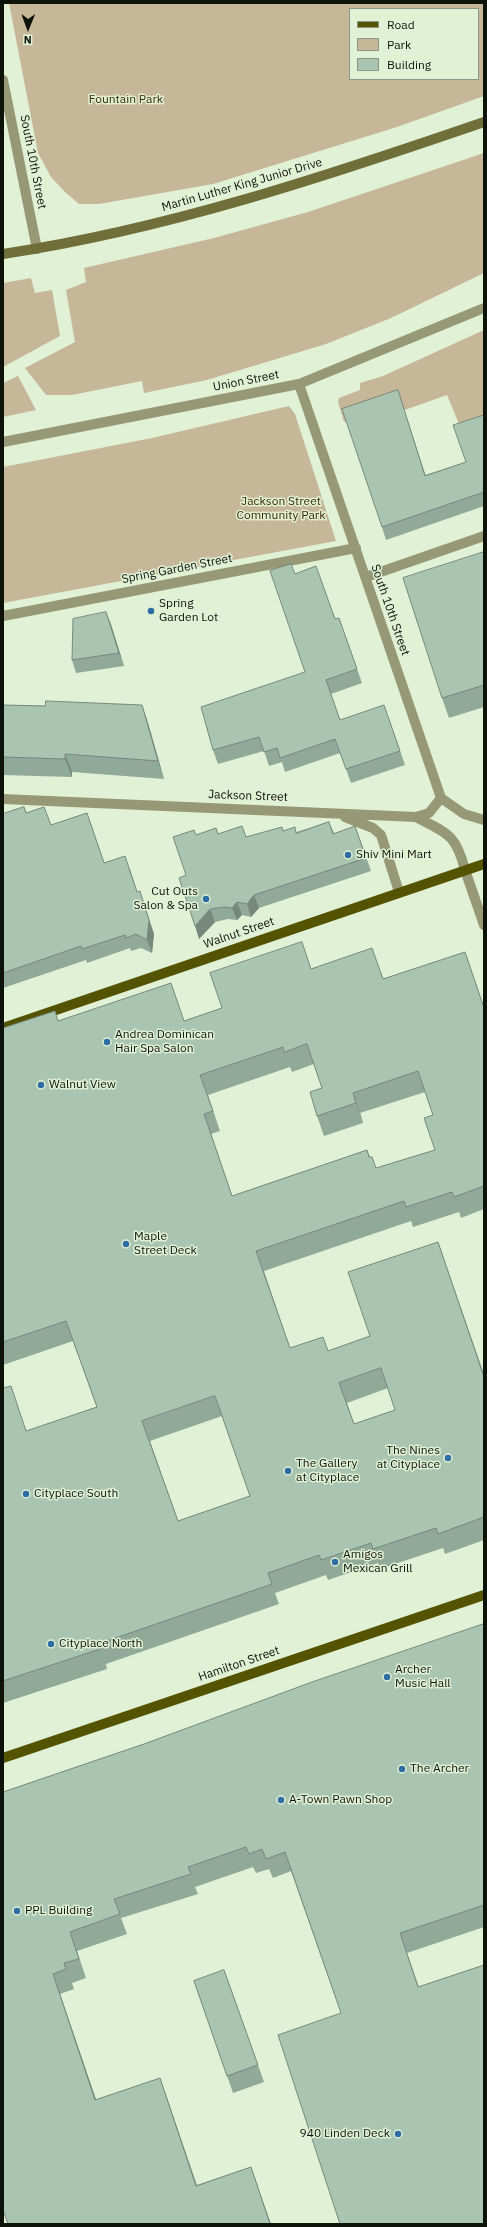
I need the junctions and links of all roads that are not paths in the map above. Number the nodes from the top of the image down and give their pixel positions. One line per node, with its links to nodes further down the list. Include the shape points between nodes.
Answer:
1 (3, 80): 3 (street, South 10th Street)
2 (484, 122): 3 (main road, Martin Luther King Junior Drive, via 317,178 232,203)
3 (37, 249): 4 (main road, Martin Luther King Junior Drive)
4 (3, 254)
5 (484, 308): 6 (street, Union Street)
6 (299, 384): 7 (street, Union Street); 9 (street, South 10th Street)
7 (3, 442)
8 (484, 536): 10 (street)
9 (356, 548): 10 (street, South 10th Street); 11 (street, Spring Garden Street)
10 (366, 577): 12 (street, South 10th Street)
11 (3, 616)
12 (441, 798): 15 (street, via 429,812); 16 (street, via 464,814)
13 (3, 799): 14 (street, Jackson Street)
14 (332, 813): 15 (street, Jackson Street); 19 (street, via 373,828 381,835)
15 (416, 817): 18 (street, Jackson Street, via 446,832 457,845)
16 (484, 820)
17 (484, 864): 18 (main road, Walnut Street)
18 (465, 870): 19 (main road, Walnut Street); 20 (street)
19 (399, 892): 21 (main road, Walnut Street)
20 (484, 925)
21 (3, 1028)
22 (484, 1595): 23 (main road, Hamilton Street)
23 (3, 1758)

